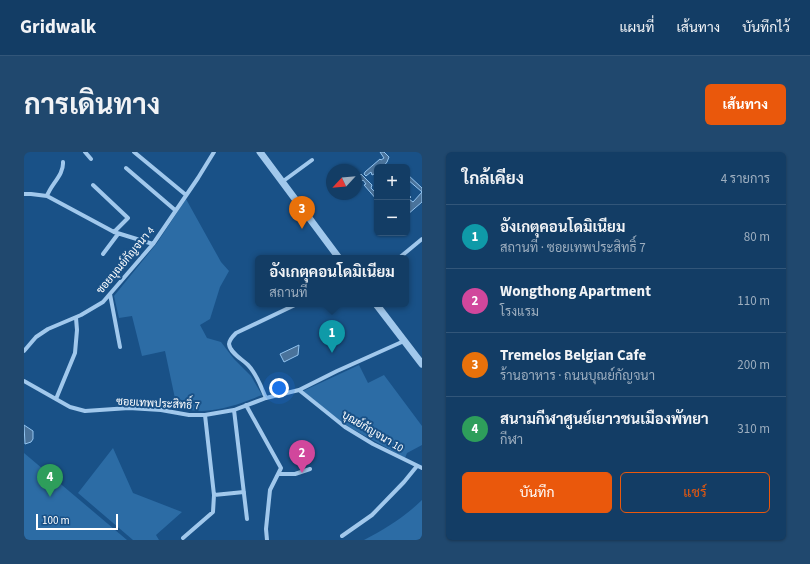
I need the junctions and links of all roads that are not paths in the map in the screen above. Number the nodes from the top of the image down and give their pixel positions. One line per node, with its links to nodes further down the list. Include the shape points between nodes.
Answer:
1 (85, 152): 5 (street)
2 (134, 152): 12 (street)
3 (214, 152): 12 (street, ซอยบุณย์กัญจนา 4)
4 (260, 152): 9 (street)
5 (90, 159)
6 (312, 160): 9 (street)
7 (63, 162): 13 (street, via 63,169)
8 (126, 168): 14 (street)
9 (282, 182): 19 (street)
10 (93, 185): 15 (street, via 128,218)
11 (24, 194): 13 (street)
12 (186, 195): 14 (street, ซอยบุณย์กัญจนา 4)
13 (47, 196): 15 (street)
14 (175, 210): 17 (street, ซอยบุณย์กัญจนา 4)
15 (116, 233): 17 (street); 18 (street)
16 (422, 239): 20 (street)
17 (153, 244): 21 (street, ซอยบุณย์กัญจนา 4)
18 (103, 254)
19 (337, 255)
20 (403, 255)
21 (110, 294): 24 (street, ซอยบุณย์กัญจนา 4, via 103,302); 26 (street)
22 (291, 307): 31 (street, via 236,333 230,339 232,350 257,377)
23 (378, 307): 25 (street)
24 (76, 318): 27 (street, ซอยบุณย์กัญจนา 4, via 48,329 36,337); 32 (street, via 75,353)
25 (404, 341): 28 (street); 30 (street, ซอยเทพประสิทธิ์ 7)
26 (120, 347)
27 (24, 351)
28 (422, 364)
29 (24, 381): 32 (street, ซอยเทพประสิทธิ์ 7)
30 (299, 390): 31 (street, ซอยเทพประสิทธิ์ 7); 36 (street, บุณย์กัญจนา 10, via 346,427)
31 (266, 398): 33 (street, ซอยเทพประสิทธิ์ 7)
32 (56, 399): 35 (street, ซอยเทพประสิทธิ์ 7, via 70,407 85,411 130,408 161,410 189,416)
33 (246, 406): 34 (street, ซอยเทพประสิทธิ์ 7); 39 (street, via 281,468)
34 (234, 410): 35 (street, ซอยเทพประสิทธิ์ 7); 40 (street)
35 (205, 415): 41 (street)
36 (417, 466): 37 (street, บุณย์กัญจนา 10); 43 (street, via 372,515)
37 (422, 468)
38 (310, 469): 39 (street, via 295,474)
39 (278, 474): 45 (street, via 270,490)
40 (244, 492): 41 (street); 42 (street)
41 (214, 495): 44 (street, via 213,512)
42 (247, 519)
43 (342, 536)
44 (184, 538)
45 (267, 540)

